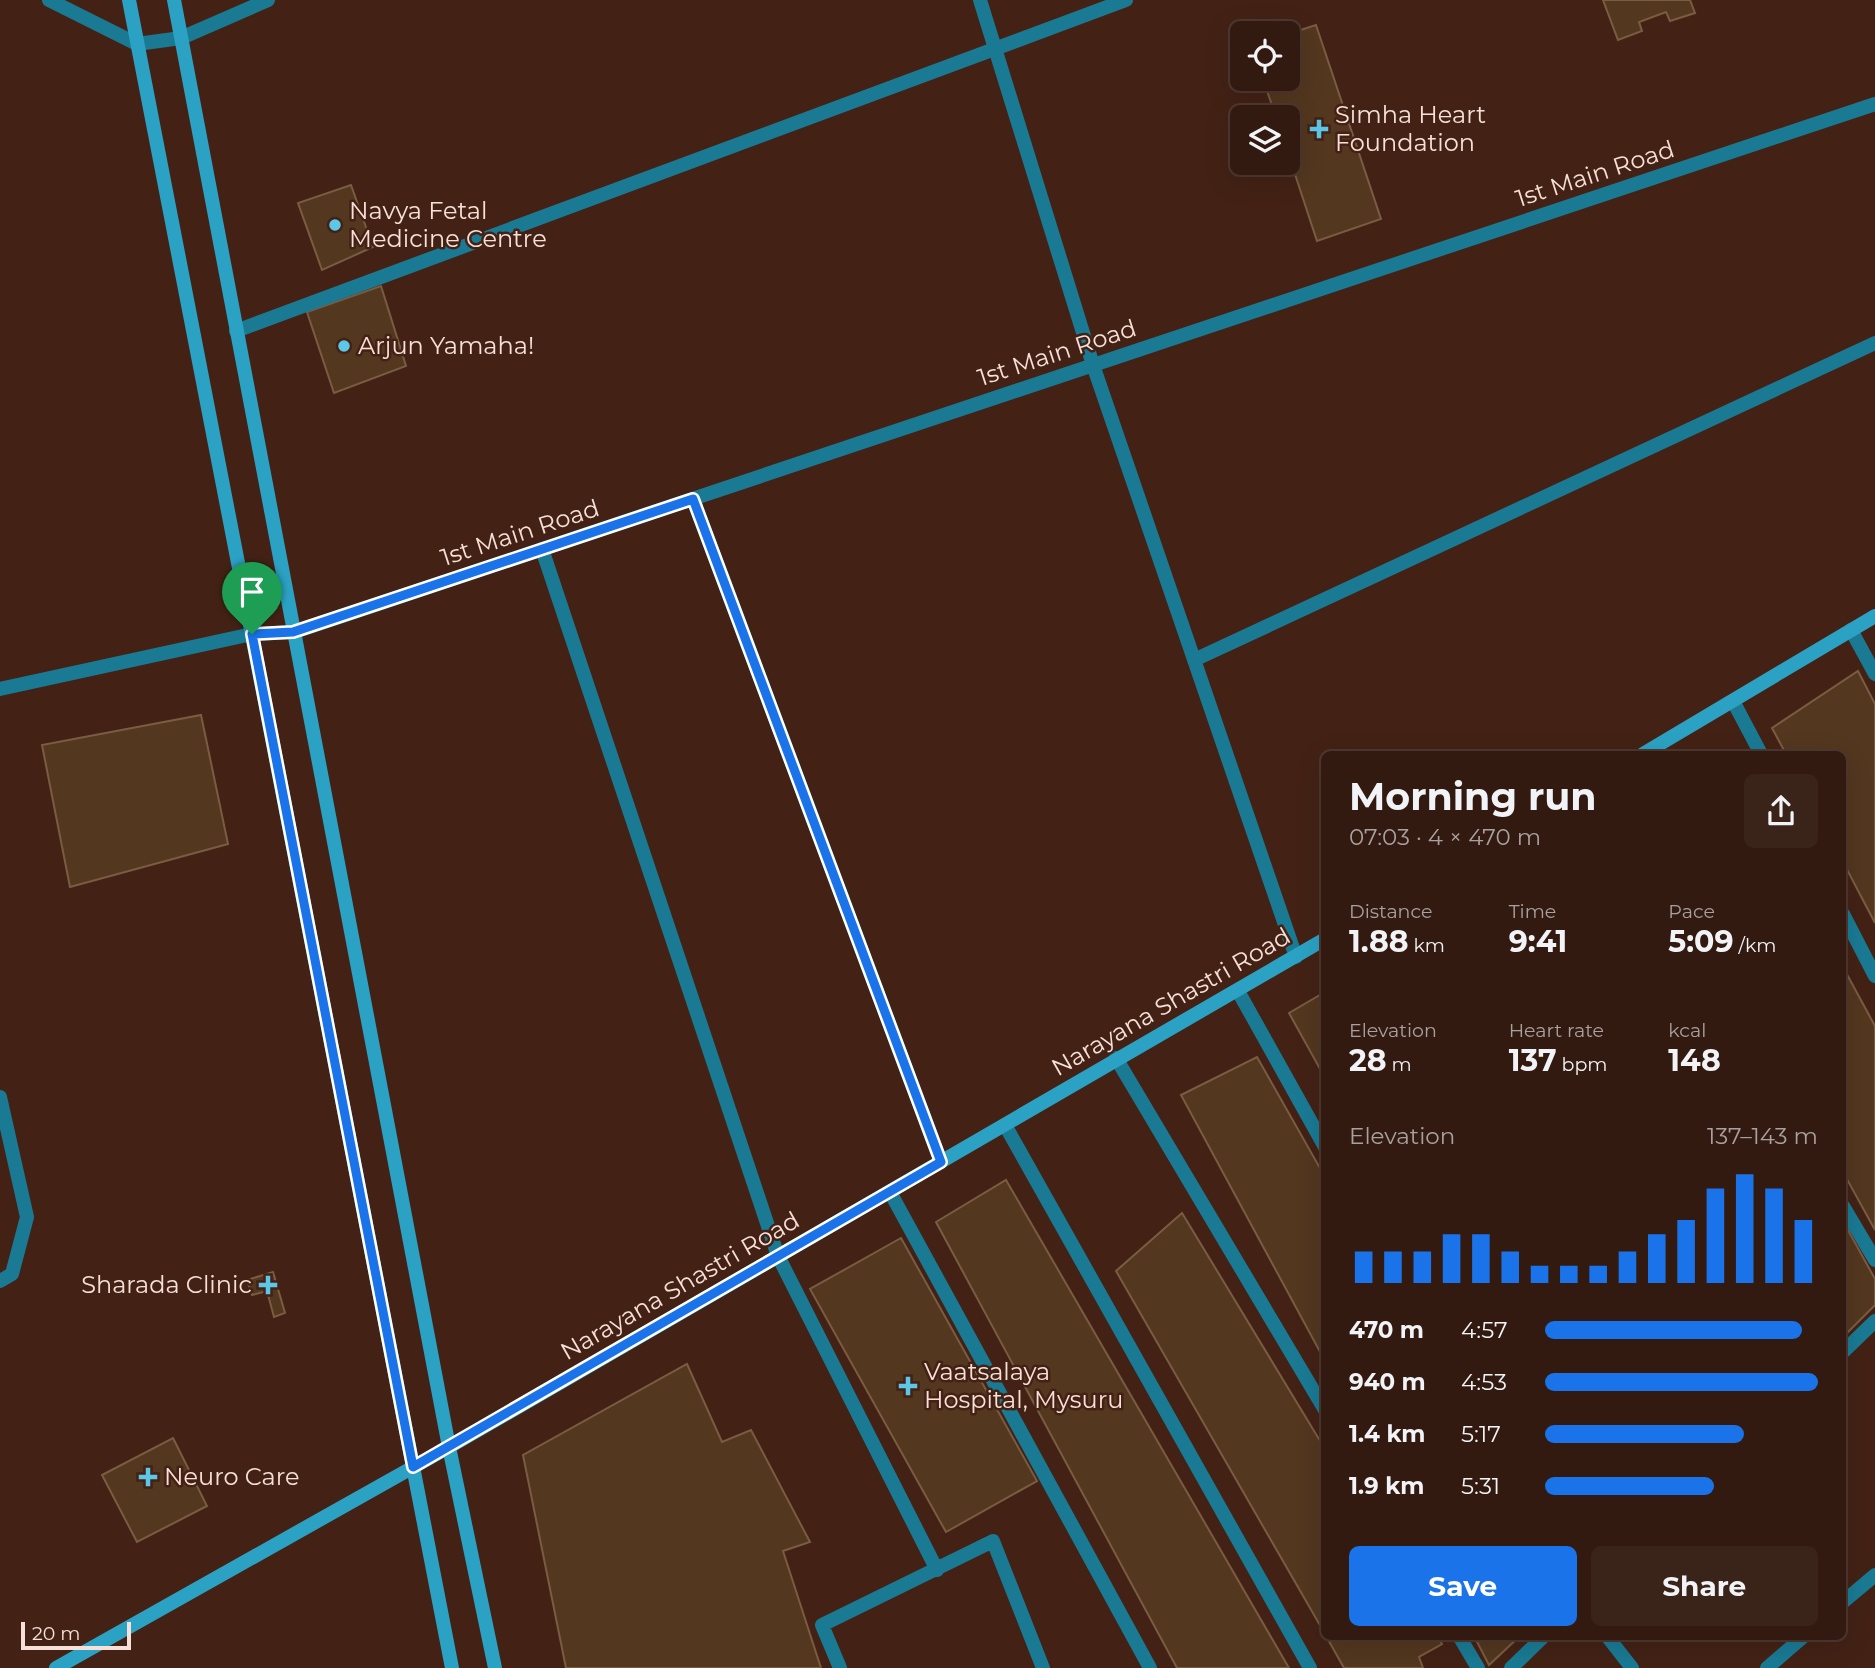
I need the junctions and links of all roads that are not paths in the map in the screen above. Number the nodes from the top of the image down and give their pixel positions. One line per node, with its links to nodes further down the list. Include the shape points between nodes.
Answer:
1 (49, 0): 8 (street)
2 (129, 0): 8 (street)
3 (174, 0): 7 (street)
4 (268, 0): 7 (street)
5 (980, 0): 9 (street)
6 (1126, 0): 9 (street)
7 (181, 38): 8 (street); 11 (street)
8 (137, 44): 19 (street)
9 (995, 51): 11 (street); 13 (street)
10 (1875, 104): 13 (street, 1st Main Road)
11 (236, 331): 18 (street)
12 (1875, 343): 20 (street)
13 (1093, 365): 14 (street, 1st Main Road); 20 (street)
14 (693, 499): 15 (street, 1st Main Road); 35 (street)
15 (542, 549): 18 (street, 1st Main Road); 38 (street)
16 (1875, 616): 17 (street)
17 (1851, 630): 21 (street); 23 (street)
18 (293, 632): 19 (street, 1st Main Road); 44 (street)
19 (252, 634): 22 (street, 1st Main Road); 45 (street)
20 (1194, 660): 28 (street)
21 (1875, 674)
22 (0, 689)
23 (1733, 701): 24 (street); 25 (street)
24 (1648, 751)
25 (1759, 751)
26 (1846, 920): 29 (street)
27 (1321, 942): 28 (street, Narayana Shastri Road)
28 (1296, 957): 30 (street, Narayana Shastri Road)
29 (1875, 976)
30 (1238, 991): 31 (street, Narayana Shastri Road); 34 (street)
31 (1116, 1058): 33 (street, Narayana Shastri Road); 43 (street)
32 (0, 1097): 40 (street, via 27,1217 12,1274)
33 (1005, 1125): 35 (street, Narayana Shastri Road); 59 (street)
34 (1321, 1140)
35 (941, 1162): 36 (street, Narayana Shastri Road)
36 (890, 1192): 38 (street, Narayana Shastri Road); 58 (street)
37 (1846, 1211): 39 (street)
38 (778, 1256): 44 (street, Narayana Shastri Road); 46 (street)
39 (1875, 1260)
40 (0, 1281)
41 (1875, 1321): 42 (street)
42 (1846, 1349)
43 (1321, 1403)
44 (449, 1447): 45 (street, Narayana Shastri Road); 55 (street)
45 (413, 1467): 53 (street, Narayana Shastri Road); 54 (street)
46 (937, 1570): 56 (street, via 822,1625); 57 (street, via 993,1541)
47 (1875, 1574): 48 (street)
48 (1846, 1599)
49 (1461, 1640): 60 (street)
50 (1540, 1640): 61 (street)
51 (1609, 1640): 62 (street)
52 (1799, 1640): 63 (street)
53 (56, 1668)
54 (452, 1668)
55 (495, 1668)
56 (840, 1668)
57 (1043, 1668)
58 (1150, 1668)
59 (1310, 1668)
60 (1478, 1668)
61 (1511, 1668)
62 (1632, 1668)
63 (1767, 1668)

